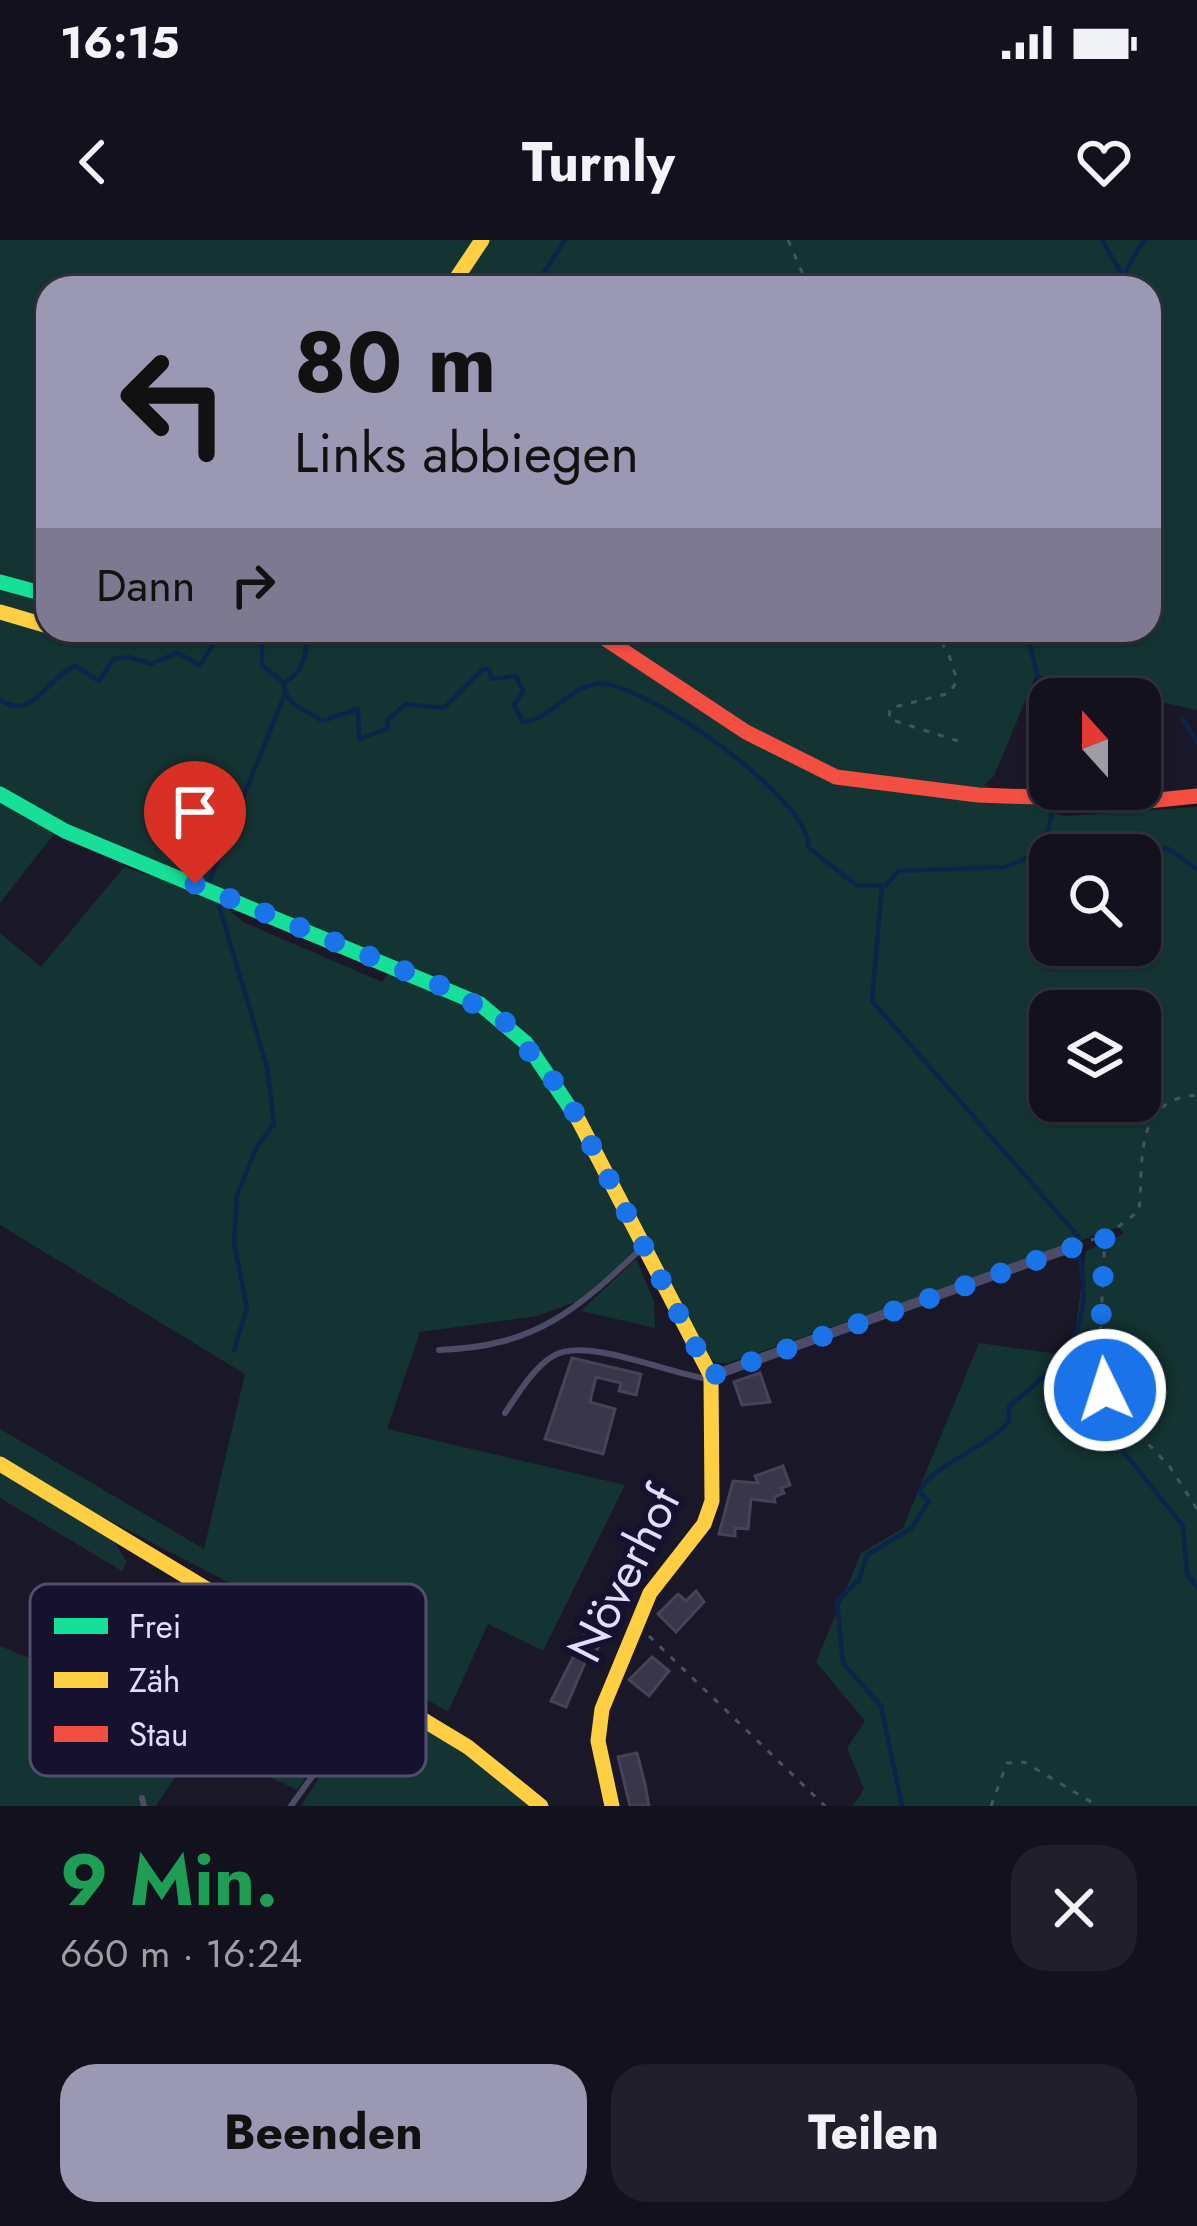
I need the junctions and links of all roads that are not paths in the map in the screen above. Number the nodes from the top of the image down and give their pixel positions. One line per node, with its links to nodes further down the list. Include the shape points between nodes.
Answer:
1 (482, 240): 2 (street)
2 (458, 276)
3 (0, 582): 4 (street)
4 (36, 592)
5 (0, 612): 6 (street)
6 (36, 622)
7 (610, 642): 9 (street, via 746,732 836,777 978,795)
8 (0, 794): 10 (street, via 65,831 480,1004 550,1070)
9 (1197, 796)
10 (646, 1244): 12 (lane, via 574,1312 488,1348); 13 (street)
11 (1078, 1245): 13 (street)
12 (439, 1350)
13 (711, 1378): 14 (lane, via 570,1350 539,1369); 21 (street, Növerhof, via 712,1501 704,1525 650,1593 602,1709 598,1742)
14 (505, 1413)
15 (0, 1464): 16 (street)
16 (197, 1584)
17 (426, 1722): 20 (street)
18 (312, 1776): 19 (lane)
19 (291, 1806)
20 (541, 1806)
21 (612, 1806)

